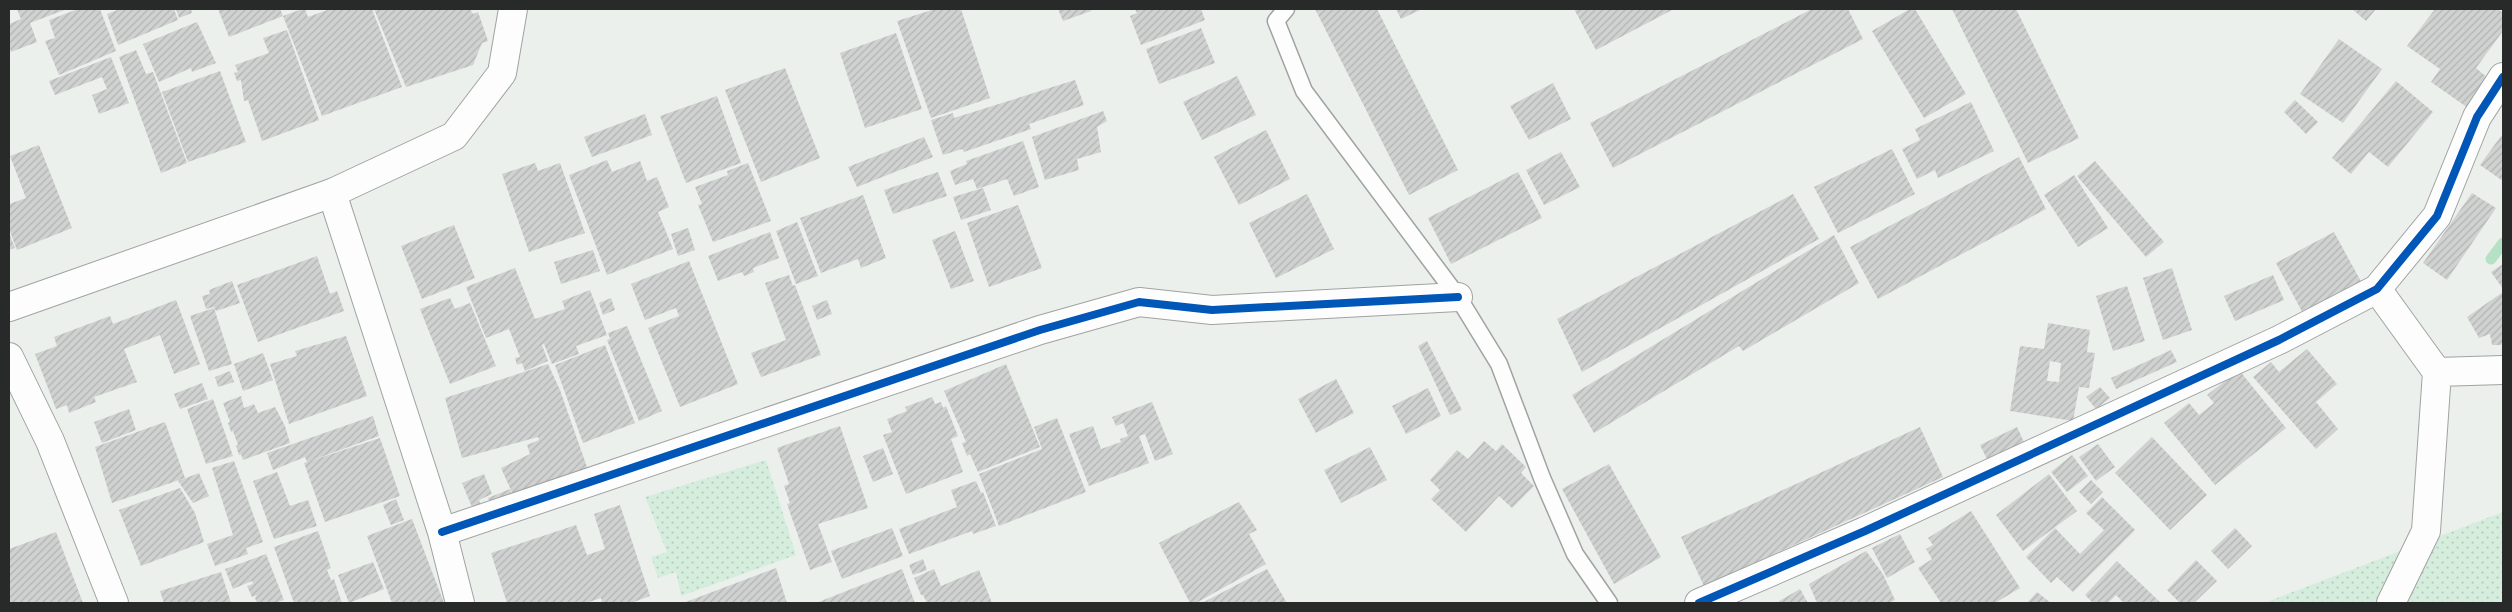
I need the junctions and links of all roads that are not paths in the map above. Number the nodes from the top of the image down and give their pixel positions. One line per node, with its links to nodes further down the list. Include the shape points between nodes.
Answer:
1 (512, 9): 4 (street, via 502,73 454,136)
2 (1286, 9): 6 (lane, via 1276,21 1304,91)
3 (2503, 77): 5 (street, via 2477,117 2437,216)
4 (332, 193): 7 (street); 11 (street)
5 (2377, 289): 10 (street); 15 (street, via 2270,344 1865,531)
6 (1458, 296): 11 (street, via 1212,310 1139,302 1040,330); 14 (lane, via 1499,364 1574,554)
7 (9, 307)
8 (9, 356): 12 (street, via 50,441)
9 (2503, 370): 10 (street)
10 (2437, 372): 16 (street, via 2426,531)
11 (442, 532): 13 (street)
12 (114, 603)
13 (460, 603)
14 (1609, 603)
15 (1699, 603)
16 (2391, 603)

